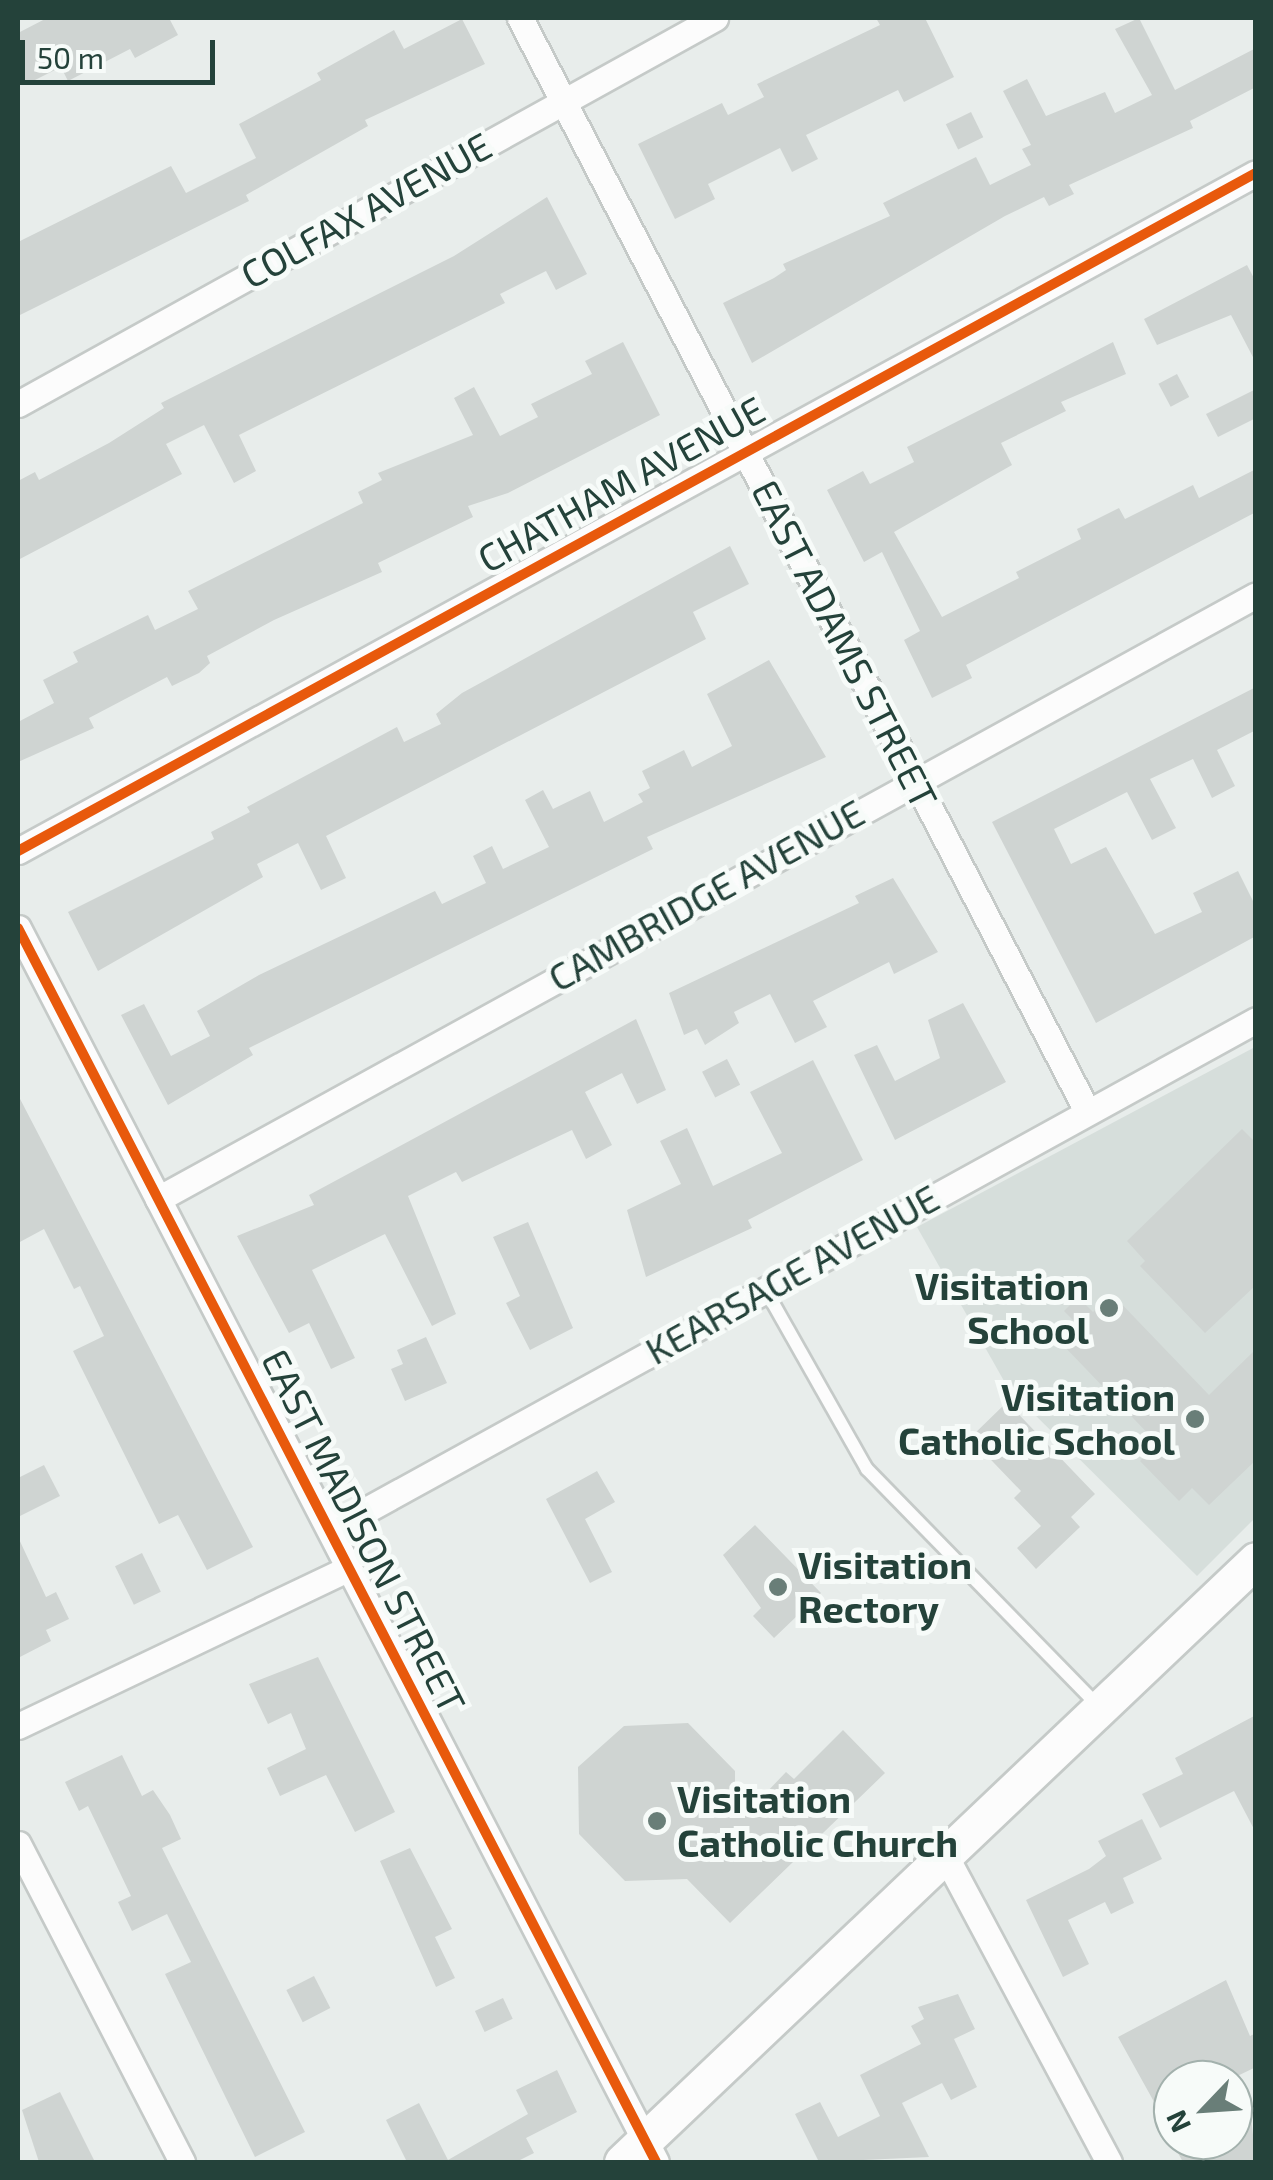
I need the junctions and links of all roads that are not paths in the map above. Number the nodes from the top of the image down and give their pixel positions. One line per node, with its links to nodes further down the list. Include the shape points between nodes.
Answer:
1 (520, 18): 3 (street, EAST ADAMS STREET)
2 (715, 18): 3 (street, COLFAX AVENUE)
3 (563, 101): 5 (street, COLFAX AVENUE); 6 (street, EAST ADAMS STREET)
4 (1256, 173): 6 (street, CHATHAM AVENUE)
5 (18, 404)
6 (744, 450): 8 (street, EAST ADAMS STREET); 9 (street, CHATHAM AVENUE)
7 (1256, 594): 8 (street, CAMBRIDGE AVENUE)
8 (915, 780): 12 (street, EAST ADAMS STREET); 13 (street, CAMBRIDGE AVENUE)
9 (18, 851)
10 (18, 928): 13 (street, EAST MADISON STREET)
11 (1256, 1020): 12 (street, KEARSAGE AVENUE)
12 (1087, 1111): 14 (street, KEARSAGE AVENUE)
13 (158, 1199): 15 (street, EAST MADISON STREET)
14 (766, 1289): 15 (street, KEARSAGE AVENUE); 18 (lane, via 866,1469)
15 (330, 1530): 16 (street, EAST MADISON STREET)
16 (349, 1568): 19 (street); 22 (street, EAST MADISON STREET)
17 (1253, 1571): 18 (main road)
18 (1101, 1709): 21 (main road)
19 (18, 1726)
20 (18, 1844): 23 (street)
21 (946, 1857): 22 (main road); 24 (street)
22 (641, 2156)
23 (182, 2162)
24 (1109, 2162)

